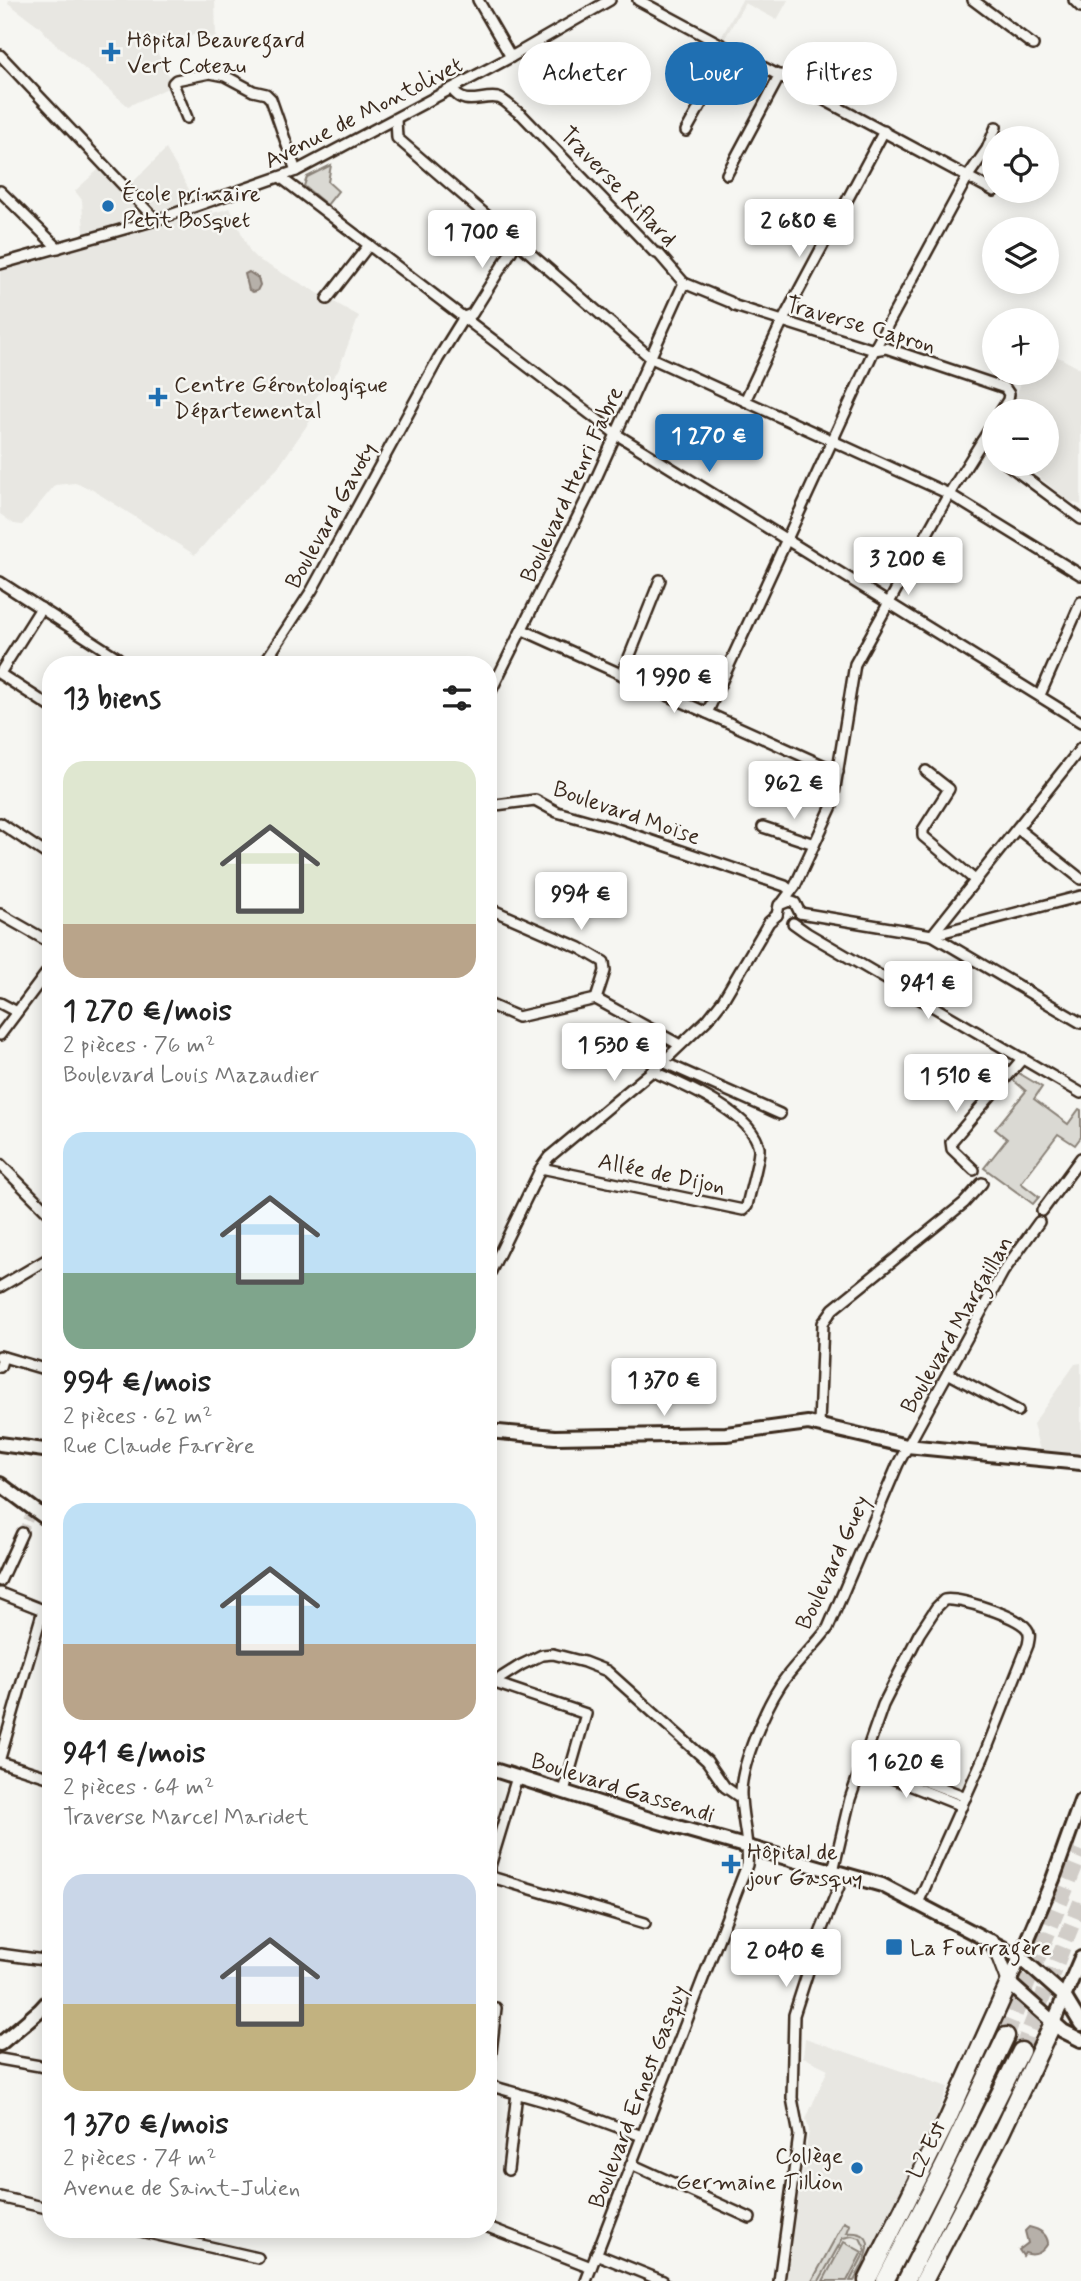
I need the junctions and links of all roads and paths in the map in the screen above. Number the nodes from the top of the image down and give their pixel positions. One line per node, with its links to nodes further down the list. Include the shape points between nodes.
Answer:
1 (478, 0): 10 (street)
2 (609, 0): 10 (street, Avenue de Montolivet)
3 (638, 0): 7 (street)
4 (972, 0): 8 (street)
5 (1074, 0): 6 (street)
6 (1081, 7)
7 (719, 42)
8 (1033, 44)
9 (0, 55): 28 (street)
10 (511, 57): 13 (street, Avenue de Montolivet)
11 (768, 68): 12 (street)
12 (780, 75): 19 (street); 23 (street)
13 (453, 89): 16 (street, Avenue de Montolivet); 33 (street, Traverse Riflard, via 470,101 497,98 521,114)
14 (701, 105): 18 (street)
15 (187, 118): 22 (street, via 173,83 176,80 210,73 266,94)
16 (397, 119): 17 (street, Avenue de Montolivet); 20 (street)
17 (377, 129): 20 (street); 22 (street, Avenue de Montolivet)
18 (686, 131)
19 (884, 131): 24 (street); 36 (street)
20 (397, 138): 29 (street)
21 (982, 156): 24 (street)
22 (296, 171): 25 (street, Avenue de Montolivet)
23 (727, 174)
24 (968, 176): 26 (street); 37 (street)
25 (280, 177): 28 (street, Avenue de Montolivet); 30 (street)
26 (982, 184)
27 (0, 191): 31 (street)
28 (156, 220): 31 (street, Avenue de Montolivet)
29 (517, 242): 35 (street, Boulevard Gavoty, via 472,314); 38 (street)
30 (369, 245): 34 (street); 35 (street)
31 (58, 248): 32 (street, Avenue de Montolivet)
32 (0, 264)
33 (684, 284): 36 (street, Traverse Capron); 38 (street, Boulevard Henri Fabre)
34 (327, 299)
35 (464, 317): 41 (street); 57 (street, Boulevard Gavoty, via 312,590)
36 (782, 322): 37 (street, Traverse Capron); 40 (street)
37 (874, 351): 39 (street, Traverse Capron, via 886,348 1005,388); 42 (street)
38 (650, 358): 40 (street); 41 (street, Boulevard Henri Fabre)
39 (1008, 399)
40 (745, 401): 42 (street)
41 (616, 434): 47 (street); 55 (street, Boulevard Henri Fabre)
42 (831, 441): 45 (street); 47 (street)
43 (982, 441): 45 (street)
44 (1026, 476): 46 (street)
45 (949, 495): 48 (street); 51 (street)
46 (1081, 519)
47 (787, 539): 51 (street); 63 (street)
48 (1081, 575)
49 (660, 580): 59 (street)
50 (0, 582): 53 (street)
51 (888, 601): 61 (street); 67 (street, via 855,664)
52 (1081, 602): 54 (street)
53 (41, 608): 56 (street); 58 (street)
54 (1077, 623): 61 (street)
55 (523, 630): 59 (street); 60 (street, Boulevard Henri Fabre)
56 (116, 656)
57 (269, 656)
58 (0, 673): 62 (street)
59 (622, 675): 63 (street)
60 (497, 680)
61 (1040, 695): 64 (street)
62 (42, 701)
63 (707, 713): 67 (street)
64 (1081, 722)
65 (1081, 748): 71 (street)
66 (926, 771): 74 (street, via 949,789 923,836)
67 (838, 772): 72 (street, via 832,806)
68 (497, 805): 76 (street, Boulevard Moïse, via 535,800 557,812)
69 (0, 823): 73 (street)
70 (763, 827): 72 (street)
71 (1018, 829): 74 (street); 75 (street)
72 (814, 844): 76 (street)
73 (42, 851)
74 (973, 878): 84 (street)
75 (1081, 879)
76 (790, 890): 78 (street)
77 (1081, 896): 84 (street)
78 (783, 902): 80 (street, via 795,903); 82 (street)
79 (497, 912): 87 (street, via 604,962 606,971)
80 (800, 913): 83 (street); 84 (street)
81 (0, 914): 85 (street)
82 (777, 915): 83 (street, via 783,923); 93 (street, via 753,946 723,1000)
83 (793, 923): 94 (street)
84 (932, 935): 91 (street)
85 (42, 938)
86 (42, 979): 90 (street)
87 (596, 999): 89 (street, via 518,1017); 93 (street)
88 (0, 1003): 90 (street)
89 (497, 1008)
90 (17, 1012): 92 (street)
91 (1081, 1023)
92 (0, 1035)
93 (680, 1045): 95 (street)
94 (1023, 1058): 97 (street); 102 (street, via 951,1142 952,1149)
95 (663, 1062): 96 (street); 98 (street)
96 (652, 1071): 101 (street, via 570,1138); 101 (street, Allée de Dijon, via 723,1106 752,1135 759,1150 743,1210)
97 (1081, 1093)
98 (780, 1114)
99 (1081, 1158): 105 (street)
100 (0, 1164): 104 (street)
101 (541, 1168): 107 (street)
102 (974, 1170)
103 (982, 1183): 115 (street, via 964,1203 833,1309 824,1323)
104 (42, 1206)
105 (1042, 1211)
106 (1039, 1222): 113 (street, Boulevard Margaillan, via 1003,1272)
107 (497, 1258)
108 (42, 1262): 109 (street)
109 (0, 1287)
110 (2, 1357): 111 (street); 112 (street)
111 (0, 1367)
112 (42, 1368)
113 (948, 1373): 114 (street); 118 (street, Boulevard Margaillan)
114 (1018, 1411)
115 (819, 1424): 116 (street, via 726,1434 555,1437); 118 (street)
116 (497, 1432)
117 (0, 1444): 119 (street)
118 (907, 1446): 120 (street); 136 (street, Boulevard Guey, via 828,1628 780,1685 763,1719 742,1779)
119 (42, 1450)
120 (1081, 1463)
121 (0, 1484): 122 (street, via 32,1513)
122 (42, 1515)
123 (22, 1532): 124 (street)
124 (0, 1581)
125 (0, 1593): 126 (street)
126 (42, 1610)
127 (42, 1613): 130 (street)
128 (497, 1679): 136 (street, via 552,1654 607,1671)
129 (497, 1685): 135 (street, via 586,1714)
130 (0, 1760): 133 (street)
131 (863, 1762): 137 (street); 137 (street, via 897,1675 936,1608 951,1598 998,1613 1020,1622 1030,1635); 141 (street, via 850,1799)
132 (497, 1771): 134 (street, Boulevard Gassendi)
133 (42, 1775)
134 (517, 1777): 135 (street, Boulevard Gassendi); 139 (street)
135 (564, 1791): 140 (street, Boulevard Gassendi)
136 (741, 1798): 140 (street, Boulevard Guey)
137 (964, 1801): 143 (street)
138 (1081, 1801): 147 (street)
139 (497, 1844)
140 (746, 1846): 141 (street, Boulevard Gassendi); 163 (street, Boulevard Ernest Gasquy, via 747,1865)
141 (838, 1873): 143 (street, Boulevard Gassendi, via 874,1882); 176 (street, via 794,2015 792,2098 799,2135)
142 (497, 1877): 144 (street)
143 (918, 1903): 145 (street, Boulevard Gassendi)
144 (645, 1923)
145 (991, 1941): 147 (street, Boulevard Gassendi); 150 (street)
146 (0, 1954): 149 (street)
147 (1020, 1957): 150 (street); 151 (street, Boulevard Gassendi)
148 (1081, 1958): 151 (street)
149 (42, 1960)
150 (1009, 1983): 153 (street); 177 (highway)
151 (1064, 1996): 153 (street); 154 (street, Boulevard Gassendi)
152 (42, 2008): 157 (street)
153 (1053, 2023): 156 (street); 180 (highway)
154 (1081, 2024)
155 (1006, 2036): 178 (highway, L2 Est)
156 (1081, 2040)
157 (0, 2045)
158 (1021, 2051): 179 (highway, L2 Est)
159 (0, 2059): 160 (street)
160 (42, 2066)
161 (497, 2087): 162 (street)
162 (517, 2093): 163 (street); 165 (street)
163 (642, 2136): 164 (street, Boulevard Ernest Gasquy)
164 (631, 2164): 168 (street); 171 (street, Boulevard Ernest Gasquy)
165 (508, 2170)
166 (0, 2197): 167 (street)
167 (42, 2207)
168 (750, 2218)
169 (497, 2230): 173 (street)
170 (171, 2238): 172 (street)
171 (596, 2254): 173 (street, Boulevard Ernest Gasquy); 175 (street)
172 (258, 2258)
173 (591, 2267): 174 (street, Boulevard Ernest Gasquy)
174 (586, 2281)
175 (663, 2281)
176 (779, 2281)
177 (867, 2281)
178 (885, 2281)
179 (906, 2281)
180 (924, 2281)

